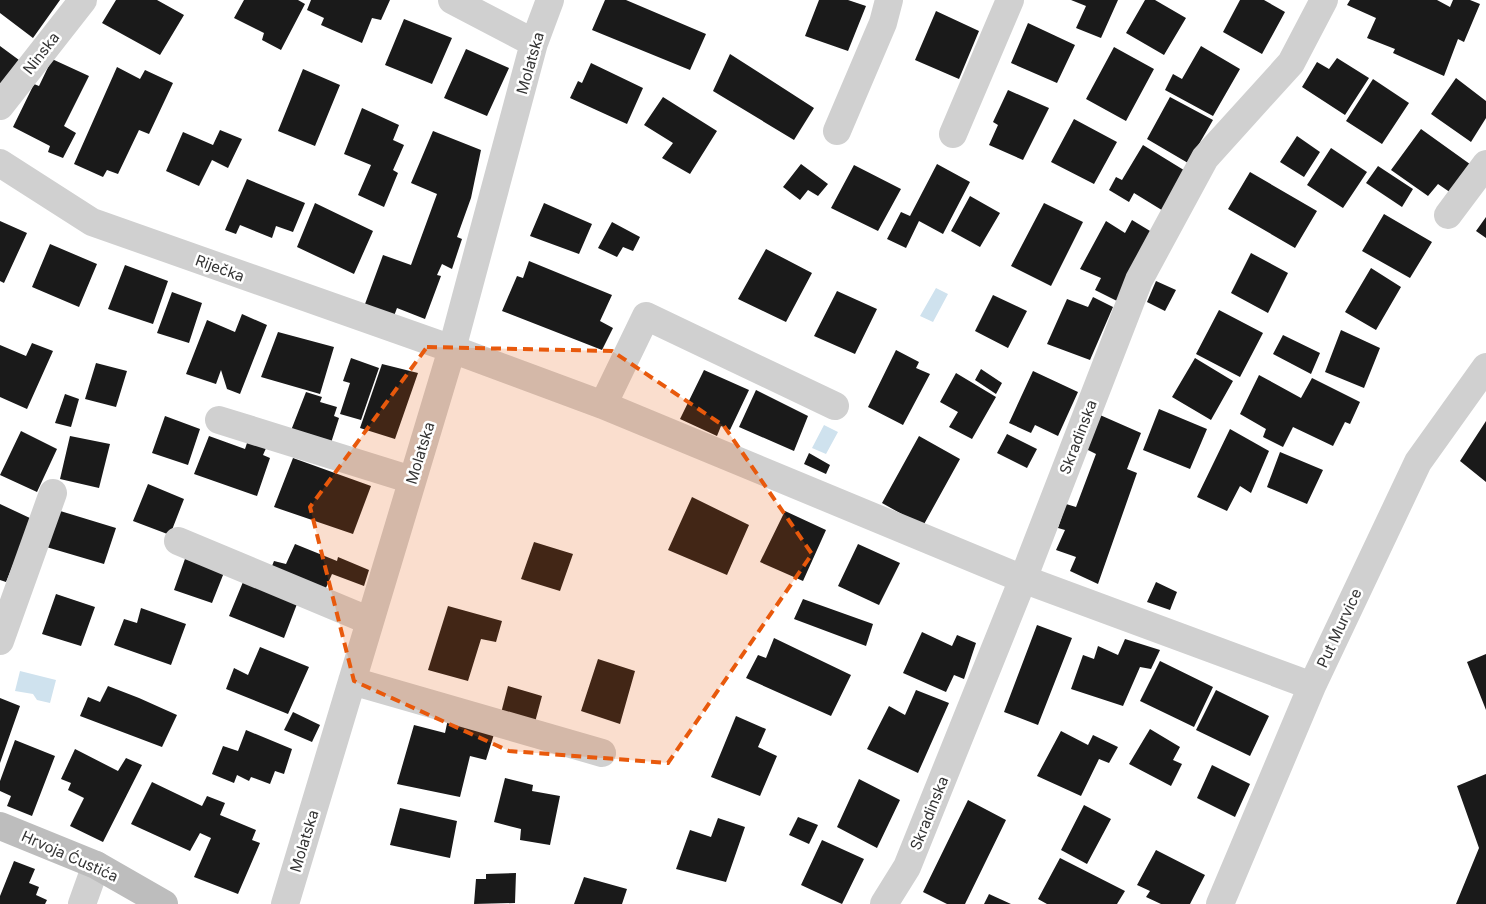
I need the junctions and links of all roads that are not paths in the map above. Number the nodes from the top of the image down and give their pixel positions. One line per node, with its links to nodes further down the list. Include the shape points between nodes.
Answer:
1 (83, 0): 8 (street, Ninska)
2 (452, 0): 7 (street)
3 (550, 0): 7 (street, Molatska)
4 (888, 0): 9 (street, via 883,23)
5 (1010, 0): 10 (street)
6 (1324, 0): 22 (street, Skradinska, via 1292,63 1205,158 1139,280)
7 (534, 43): 14 (street, Molatska)
8 (0, 106)
9 (837, 131)
10 (953, 134)
11 (0, 163): 14 (street, Riječka, via 92,222)
12 (1486, 164): 13 (street)
13 (1448, 215)
14 (452, 349): 16 (street, Riječka); 19 (street, Molatska)
15 (1486, 367): 26 (street, Put Murvice, via 1418,462)
16 (603, 405): 17 (street, via 646,316); 22 (street, Riječka)
17 (836, 406)
18 (219, 420): 19 (street)
19 (412, 480): 23 (street, Molatska)
20 (53, 494): 24 (street)
21 (178, 541): 23 (street)
22 (1023, 579): 26 (street, Riječka); 33 (street, Skradinska, via 907,867)
23 (370, 620): 25 (street, Molatska)
24 (0, 641)
25 (352, 681): 27 (street); 32 (street, Molatska)
26 (1312, 686): 34 (street, Put Murvice)
27 (602, 753)
28 (0, 826): 29 (main road, Hrvoja Ćustića)
29 (96, 865): 30 (street); 31 (main road, Hrvoja Ćustića)
30 (82, 904)
31 (164, 904)
32 (285, 904)
33 (884, 904)
34 (1220, 904)

